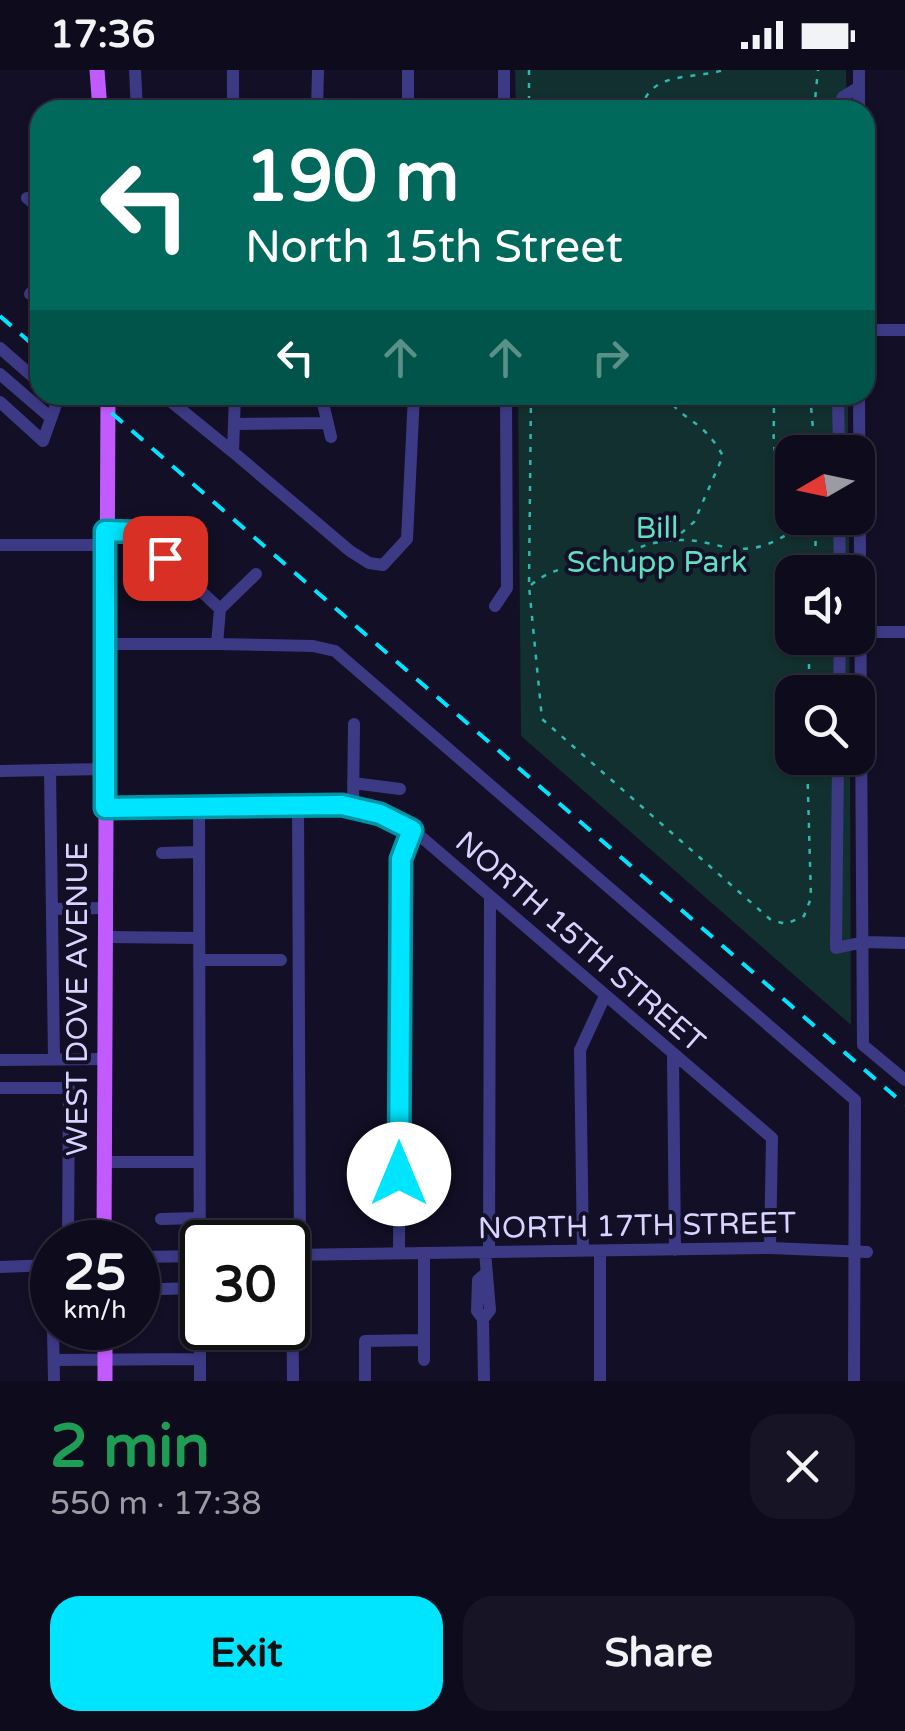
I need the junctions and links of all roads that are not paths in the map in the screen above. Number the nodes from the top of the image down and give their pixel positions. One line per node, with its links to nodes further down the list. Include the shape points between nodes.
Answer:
1 (98, 70): 9 (main road)
2 (135, 70): 10 (street)
3 (234, 70): 11 (street)
4 (318, 70): 12 (street)
5 (408, 70): 13 (street)
6 (504, 70): 14 (street)
7 (860, 70): 8 (street)
8 (859, 88): 15 (street); 16 (street)
9 (100, 100)
10 (136, 100)
11 (234, 100)
12 (317, 100)
13 (408, 100)
14 (504, 100)
15 (842, 100)
16 (859, 100)
17 (27, 198): 18 (street)
18 (30, 201)
19 (875, 330): 20 (street)
20 (905, 330)
21 (0, 348): 23 (street)
22 (0, 374): 24 (street)
23 (30, 374)
24 (30, 400)
25 (0, 402): 36 (street, via 44,440)
26 (36, 405): 36 (street)
27 (56, 405): 36 (street)
28 (108, 405): 40 (main road, WEST DOVE AVENUE)
29 (175, 405): 39 (street)
30 (235, 405): 37 (street)
31 (324, 405): 37 (street, via 329,430)
32 (414, 405): 39 (street, via 407,538 384,565 350,551)
33 (506, 405): 44 (street, via 507,588)
34 (838, 405): 38 (street)
35 (859, 405): 42 (street)
36 (51, 418)
37 (236, 424): 39 (street)
38 (838, 435)
39 (233, 452)
40 (105, 538): 41 (street); 45 (street, via 138,532); 48 (main road, WEST DOVE AVENUE)
41 (0, 546)
42 (860, 555)
43 (256, 574): 45 (street)
44 (495, 606)
45 (220, 609): 49 (street)
46 (875, 632): 47 (street)
47 (905, 632)
48 (105, 644): 49 (street); 52 (main road, WEST DOVE AVENUE)
49 (217, 644): 93 (street, via 335,651 855,1100)
50 (860, 655): 70 (street)
51 (354, 724): 56 (street)
52 (105, 769): 53 (street); 61 (main road, WEST DOVE AVENUE)
53 (50, 770): 54 (street); 67 (street)
54 (0, 771)
55 (838, 775): 70 (street, via 836,948)
56 (353, 783): 57 (street); 60 (street)
57 (400, 788)
58 (298, 806): 59 (street, NORTH 15TH STREET); 60 (street, NORTH 15TH STREET); 89 (street)
59 (199, 807): 61 (street, NORTH 15TH STREET); 63 (street)
60 (353, 807): 62 (street, NORTH 15TH STREET)
61 (105, 808): 66 (main road, WEST DOVE AVENUE)
62 (412, 830): 65 (street, NORTH 15TH STREET); 96 (street, via 401,859)
63 (199, 852): 64 (street); 69 (street)
64 (162, 853)
65 (490, 897): 74 (street, NORTH 15TH STREET); 94 (street)
66 (105, 908): 67 (street); 68 (main road, WEST DOVE AVENUE)
67 (52, 909): 76 (street)
68 (105, 938): 69 (street); 77 (main road, WEST DOVE AVENUE)
69 (199, 938): 72 (street)
70 (864, 942): 71 (street); 80 (street, via 863,1045)
71 (905, 943)
72 (199, 960): 73 (street); 84 (street)
73 (281, 960)
74 (604, 998): 75 (street, NORTH 15TH STREET); 95 (street, via 580,1050)
75 (673, 1057): 90 (street, NORTH 15TH STREET, via 772,1138); 91 (street)
76 (54, 1059): 77 (street); 79 (street)
77 (106, 1059): 83 (main road, WEST DOVE AVENUE)
78 (0, 1060): 79 (street)
79 (29, 1060): 82 (street)
80 (905, 1080)
81 (0, 1088): 82 (street)
82 (29, 1088): 87 (street, via 69,1088)
83 (105, 1162): 84 (street); 88 (main road, WEST DOVE AVENUE)
84 (199, 1162): 86 (street)
85 (162, 1218): 86 (street)
86 (199, 1218)
87 (68, 1220)
88 (104, 1220)
89 (293, 1220)
90 (770, 1248): 91 (street, NORTH 17TH STREET); 93 (street, NORTH 17TH STREET)
91 (675, 1250): 92 (street, NORTH 17TH STREET)
92 (600, 1251): 95 (street, NORTH 17TH STREET); 118 (street)
93 (862, 1251): 119 (street)
94 (488, 1252): 95 (street, NORTH 17TH STREET); 97 (street, NORTH 17TH STREET); 117 (street, via 477,1311 484,1319)
95 (583, 1252)
96 (398, 1253): 97 (street, NORTH 17TH STREET); 98 (street, NORTH 17TH STREET)
97 (424, 1253): 103 (street)
98 (310, 1255)
99 (30, 1266): 100 (street)
100 (0, 1267)
101 (180, 1287): 102 (street)
102 (160, 1289)
103 (424, 1340): 111 (street); 116 (street, via 366,1341)
104 (54, 1350): 109 (street)
105 (105, 1350): 110 (main road)
106 (200, 1350): 108 (street)
107 (292, 1350): 115 (street)
108 (200, 1358): 110 (street); 114 (street)
109 (54, 1360): 110 (street); 112 (street)
110 (105, 1360): 113 (main road)
111 (424, 1360)
112 (54, 1381)
113 (105, 1381)
114 (200, 1381)
115 (293, 1381)
116 (365, 1381)
117 (484, 1381)
118 (600, 1381)
119 (854, 1381)

